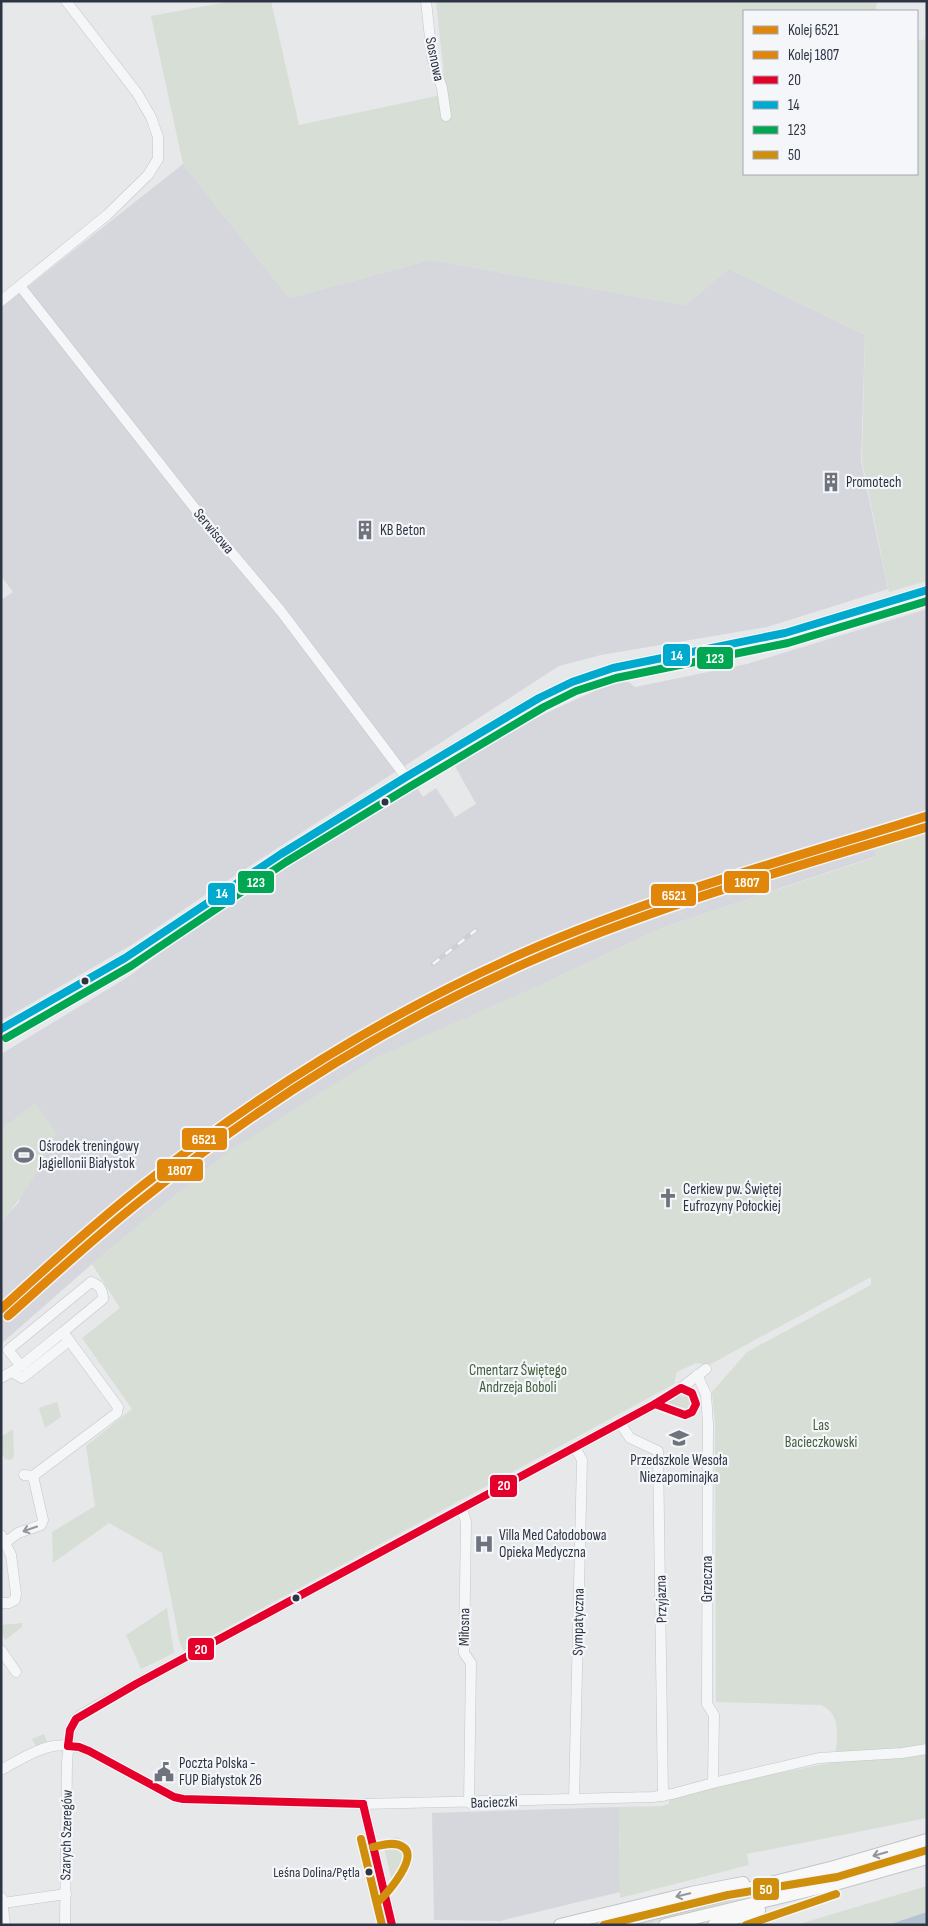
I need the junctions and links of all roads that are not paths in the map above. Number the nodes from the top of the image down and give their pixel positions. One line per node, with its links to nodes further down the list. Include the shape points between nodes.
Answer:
1 (66, 1): 4 (street, via 151,117 158,137 158,159 148,175 107,215)
2 (426, 1): 3 (street, Sosnowa, via 432,57 442,88)
3 (446, 116)
4 (20, 286): 5 (street); 7 (street, Serwisowa, via 204,520 280,610)
5 (1, 301)
6 (927, 590): 7 (street, via 785,633 613,668 582,679 538,698)
7 (406, 777): 8 (street, via 287,850 132,954)
8 (1, 1029)
9 (66, 1337): 10 (street, via 103,1299 98,1284 92,1282); 11 (street); 17 (street, one-way to 17, via 118,1407 117,1413 29,1476 43,1520 41,1525)
10 (4, 1352): 11 (street)
11 (16, 1369): 13 (street)
12 (701, 1372): 14 (street, Szarych Szeregów, via 673,1394); 24 (street, Grzeczna, via 708,1424 707,1704 714,1715)
13 (1, 1378)
14 (620, 1423): 15 (street, Szarych Szeregów); 25 (street, Przyjazna, via 630,1438 658,1451)
15 (575, 1447): 16 (street, Szarych Szeregów); 26 (street, Sympatyczna, via 582,1460)
16 (462, 1509): 21 (street, Szarych Szeregów, via 82,1714 72,1724); 27 (street, Miłosna, via 466,1522 464,1653 471,1664)
17 (3, 1539): 18 (street, via 11,1555 16,1594 9,1603)
18 (1, 1603)
19 (1, 1650): 20 (street)
20 (16, 1672)
21 (68, 1746): 23 (street, Bacieczki, via 38,1749); 28 (street, Bacieczki, via 90,1751 183,1799); 33 (street, Szarych Szeregów)
22 (927, 1749): 24 (street, Bacieczki, via 819,1758)
23 (1, 1770)
24 (713, 1783): 25 (street, Bacieczki)
25 (664, 1796): 26 (street, Bacieczki)
26 (574, 1799): 27 (street, Bacieczki)
27 (469, 1802): 28 (street, Bacieczki)
28 (363, 1804): 37 (street)
29 (927, 1840): 31 (main road, one-way to 31)
30 (927, 1858): 32 (main road)
31 (834, 1867): 38 (main road, one-way to 38, via 726,1885); 39 (main road)
32 (840, 1883): 40 (main road); 41 (main road)
33 (66, 1894): 34 (street); 36 (street, Szarych Szeregów)
34 (2, 1900): 35 (street)
35 (5, 1925)
36 (65, 1925)
37 (392, 1925)
38 (560, 1925)
39 (606, 1925)
40 (665, 1925)
41 (714, 1925)

